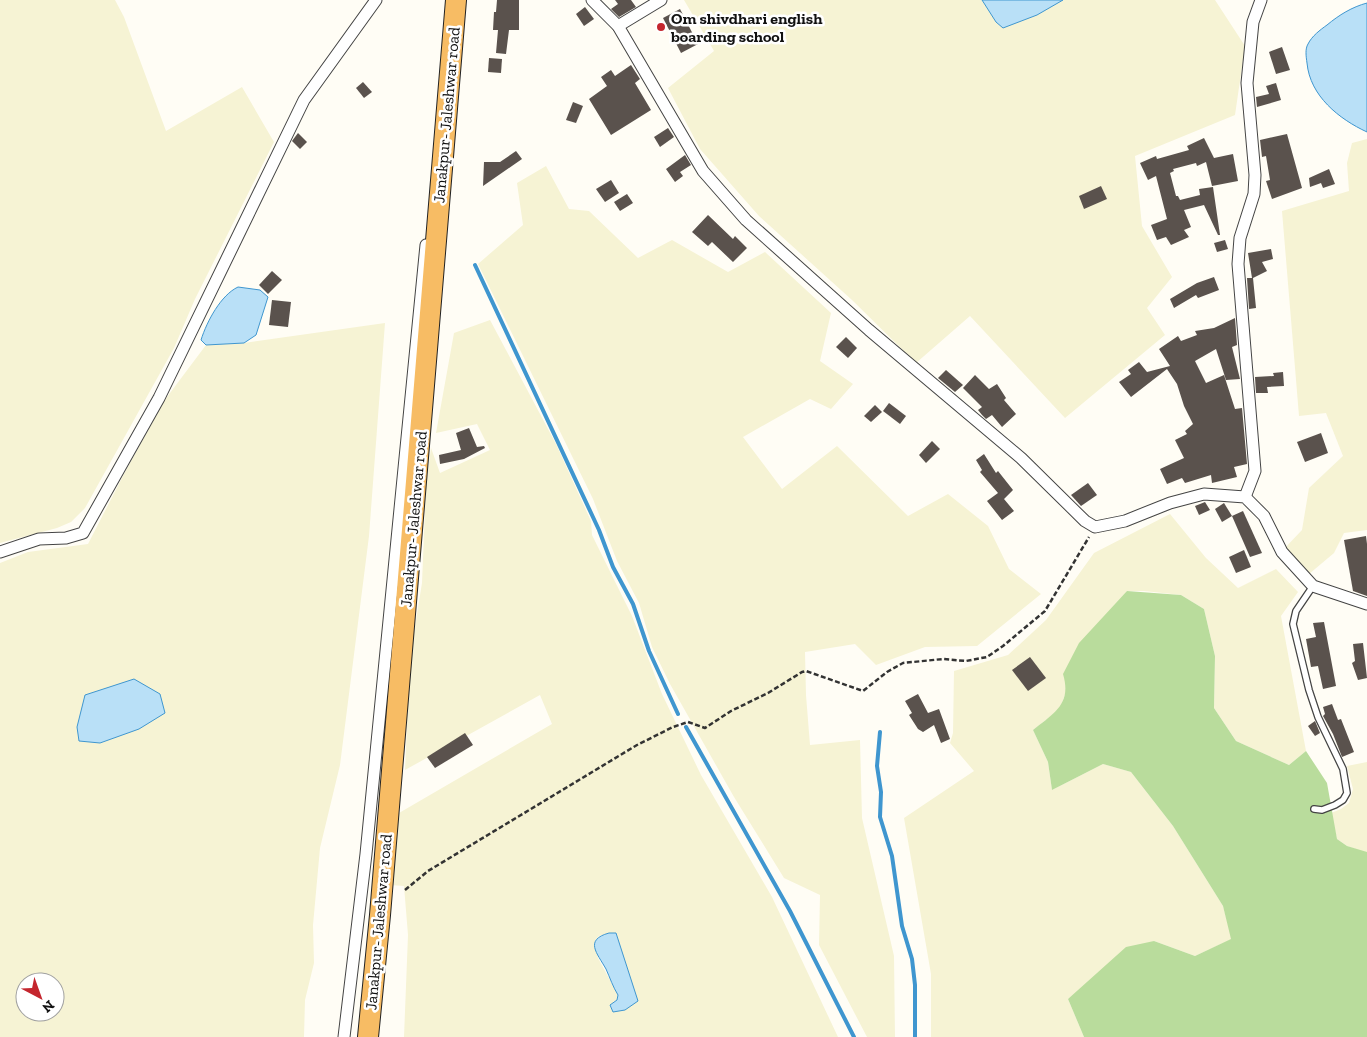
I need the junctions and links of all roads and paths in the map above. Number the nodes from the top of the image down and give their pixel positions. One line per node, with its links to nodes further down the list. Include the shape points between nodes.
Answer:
1 (376, 0): 9 (street, via 304,100 159,398 83,533 66,538 40,539)
2 (454, 0): 14 (street, via 425,251 366,854); 15 (highway, Janakpur- Jaleshwar road)
3 (592, 0): 6 (street)
4 (661, 0): 6 (street)
5 (1261, 0): 7 (street, via 1253,22 1247,83 1254,194 1240,238 1238,264 1255,471)
6 (618, 26): 8 (street, via 703,170 746,220 869,330 1021,458 1072,510)
7 (1245, 497): 8 (street, via 1204,494 1125,521); 10 (street, via 1264,516 1282,552)
8 (1095, 527): 13 (path, via 1045,611 987,657 903,663 863,690 802,672 705,728 688,722 637,745 428,872)
9 (0, 552)
10 (1313, 586): 11 (street); 12 (lane, via 1296,611 1293,624 1309,690 1318,718 1343,769 1347,793 1335,805)
11 (1367, 604)
12 (1314, 809)
13 (405, 890)
14 (344, 1037)
15 (368, 1037)

